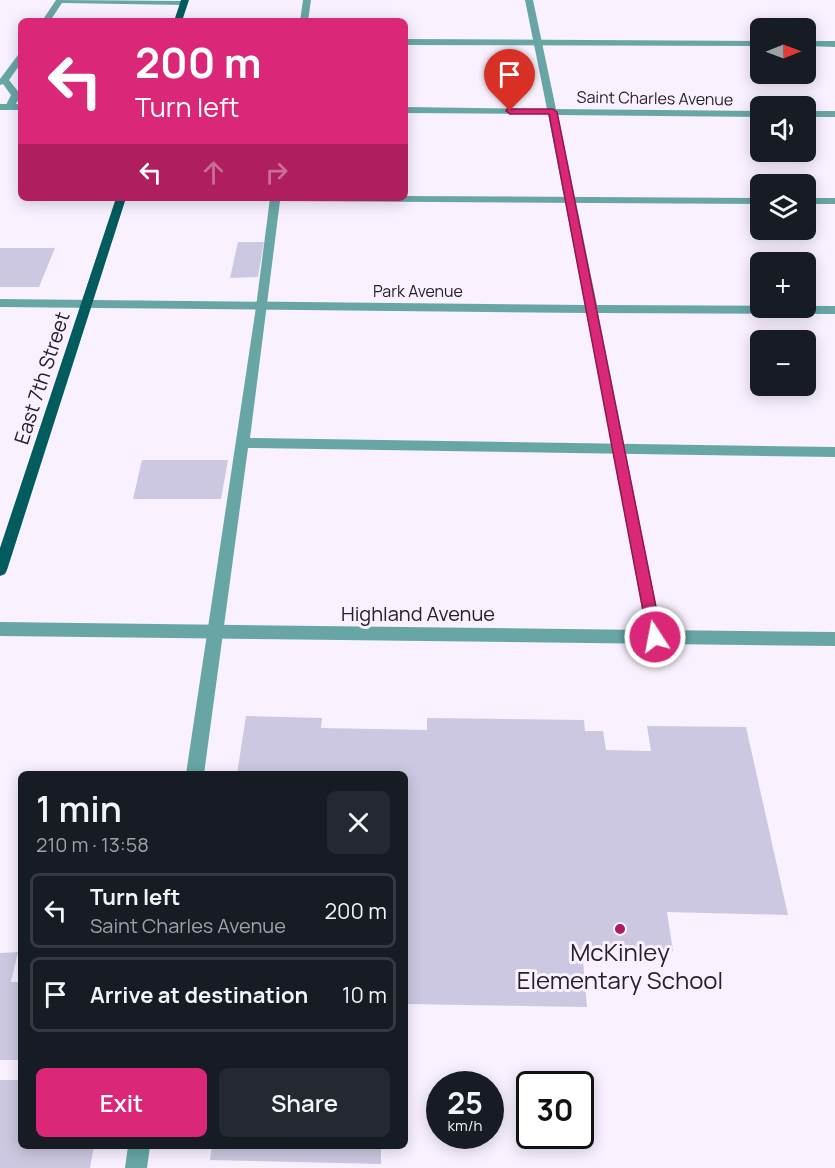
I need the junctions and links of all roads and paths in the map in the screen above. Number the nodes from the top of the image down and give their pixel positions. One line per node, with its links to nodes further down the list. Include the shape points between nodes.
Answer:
1 (60, 0): 4 (street); 5 (street)
2 (307, 0): 7 (street)
3 (529, 0): 9 (street)
4 (185, 1): 6 (main road)
5 (48, 18)
6 (179, 18)
7 (304, 18)
8 (408, 42): 9 (street)
9 (538, 42): 10 (street); 17 (street)
10 (750, 44)
11 (816, 44): 12 (street)
12 (835, 44)
13 (18, 61): 14 (street)
14 (2, 81): 15 (street, via 16,95)
15 (5, 107)
16 (408, 110): 17 (street, Saint Charles Avenue)
17 (553, 112): 18 (street, Saint Charles Avenue); 22 (street)
18 (750, 114)
19 (816, 114): 20 (street)
20 (835, 114)
21 (408, 199): 22 (street)
22 (571, 200): 25 (street); 31 (street)
23 (120, 201): 29 (main road, East 7th Street)
24 (275, 201): 30 (street)
25 (750, 201)
26 (816, 201): 27 (street)
27 (835, 201)
28 (0, 303): 29 (street, Park Avenue)
29 (86, 304): 30 (street, Park Avenue); 36 (main road, East 7th Street)
30 (262, 307): 31 (street, Park Avenue); 33 (street)
31 (592, 308): 32 (street, Park Avenue); 34 (street)
32 (835, 310)
33 (243, 443): 34 (street); 38 (street)
34 (619, 449): 35 (street); 39 (street)
35 (835, 452)
36 (0, 570)
37 (0, 629): 38 (street, Highland Avenue)
38 (216, 633): 39 (street, Highland Avenue); 41 (street)
39 (655, 637): 40 (street, Highland Avenue)
40 (835, 639)
41 (195, 771)
42 (139, 1149): 43 (street)
43 (136, 1168)

